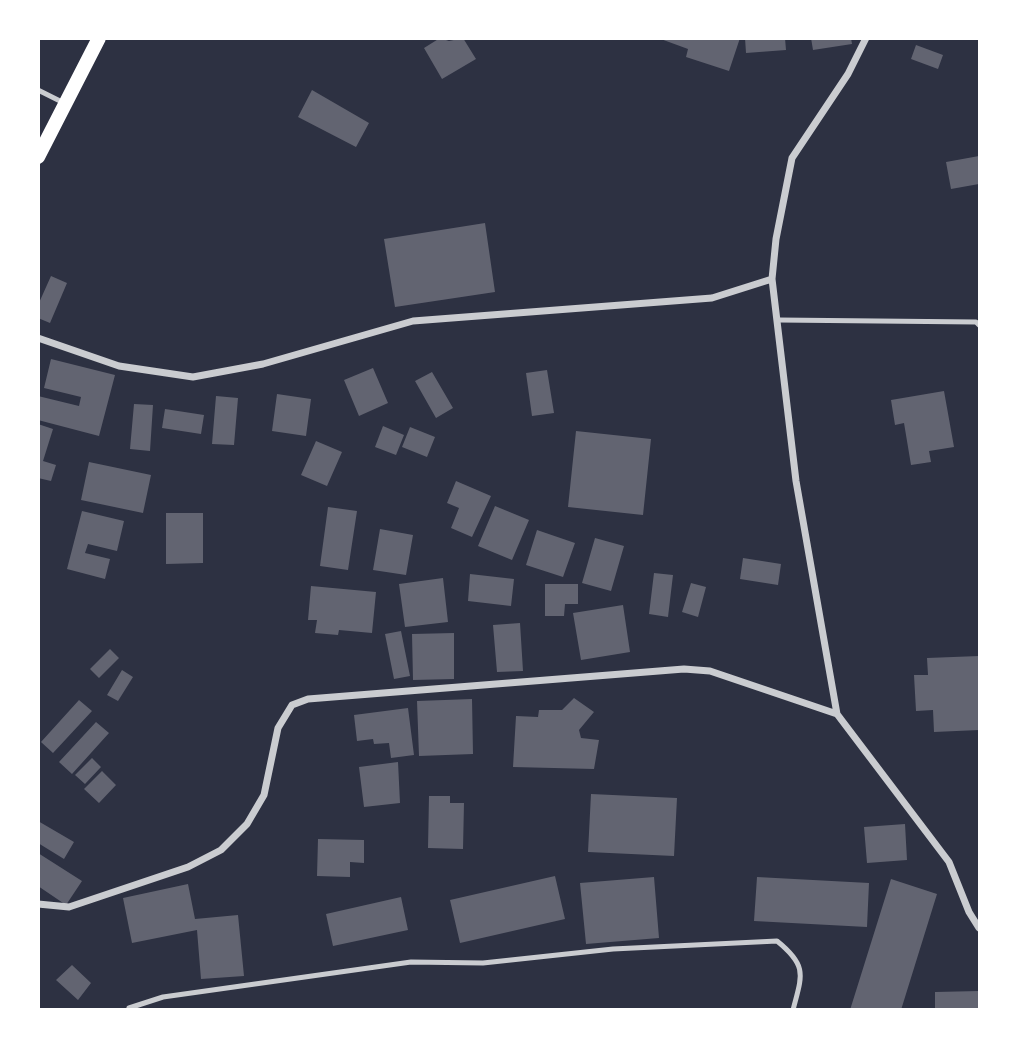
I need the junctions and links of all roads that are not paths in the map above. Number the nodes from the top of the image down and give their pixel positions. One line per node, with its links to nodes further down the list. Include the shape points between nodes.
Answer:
1 (99, 38): 4 (main road)
2 (866, 38): 6 (street, via 848,74 792,158)
3 (38, 90): 4 (lane)
4 (67, 104): 5 (main road)
5 (38, 157)
6 (772, 279): 7 (street); 9 (street, via 712,298 413,321 263,364 192,377 119,366)
7 (779, 320): 8 (lane); 10 (street, via 796,481)
8 (979, 325)
9 (38, 338)
10 (838, 714): 11 (street, via 710,671 684,669 308,699 292,705 278,728 264,795 247,824 221,850 188,867 69,906); 12 (street, via 949,862)
11 (38, 904)
12 (979, 928)
13 (129, 1009): 14 (lane, via 163,997 411,962 483,964 613,949 777,941 794,955 802,972)
14 (793, 1010)

